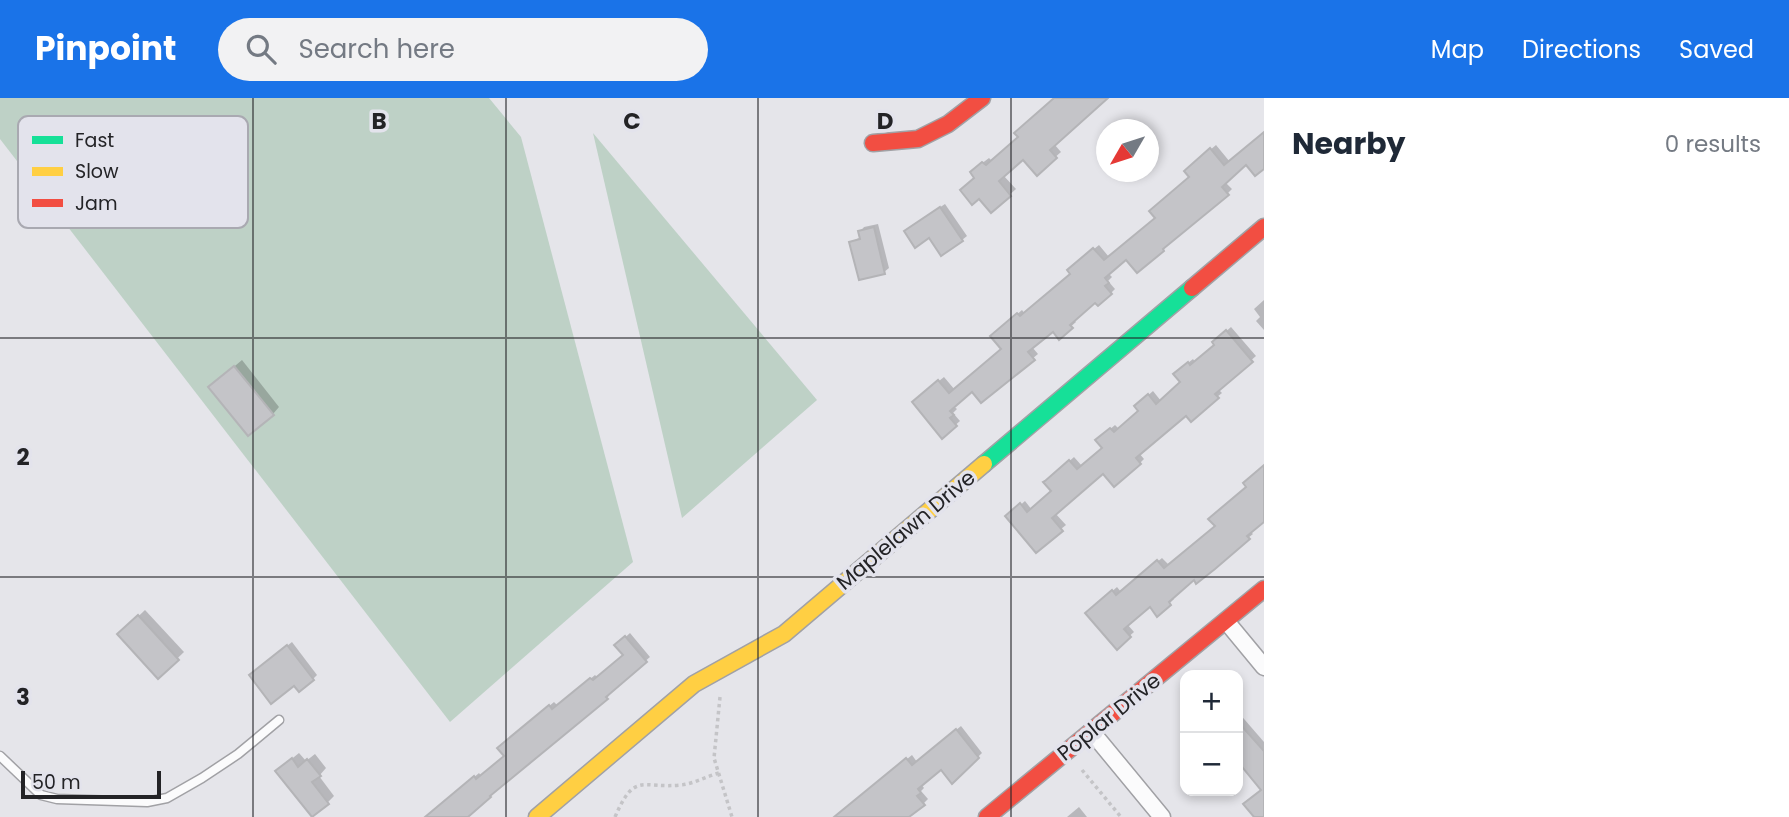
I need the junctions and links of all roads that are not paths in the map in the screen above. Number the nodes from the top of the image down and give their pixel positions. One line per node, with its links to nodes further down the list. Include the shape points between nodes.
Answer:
1 (982, 98): 2 (street, via 948,124 918,139)
2 (873, 142)
3 (1264, 226): 10 (street, Maplelawn Drive, via 784,634 694,684)
4 (1264, 589): 5 (street, Poplar Drive)
5 (1226, 621): 6 (street); 8 (street, Poplar Drive)
6 (1264, 667)
7 (279, 720): 9 (lane, via 202,778 167,798 147,802 41,795)
8 (1091, 731): 11 (street, Poplar Drive); 12 (street)
9 (0, 756)
10 (537, 817)
11 (987, 817)
12 (1162, 817)

